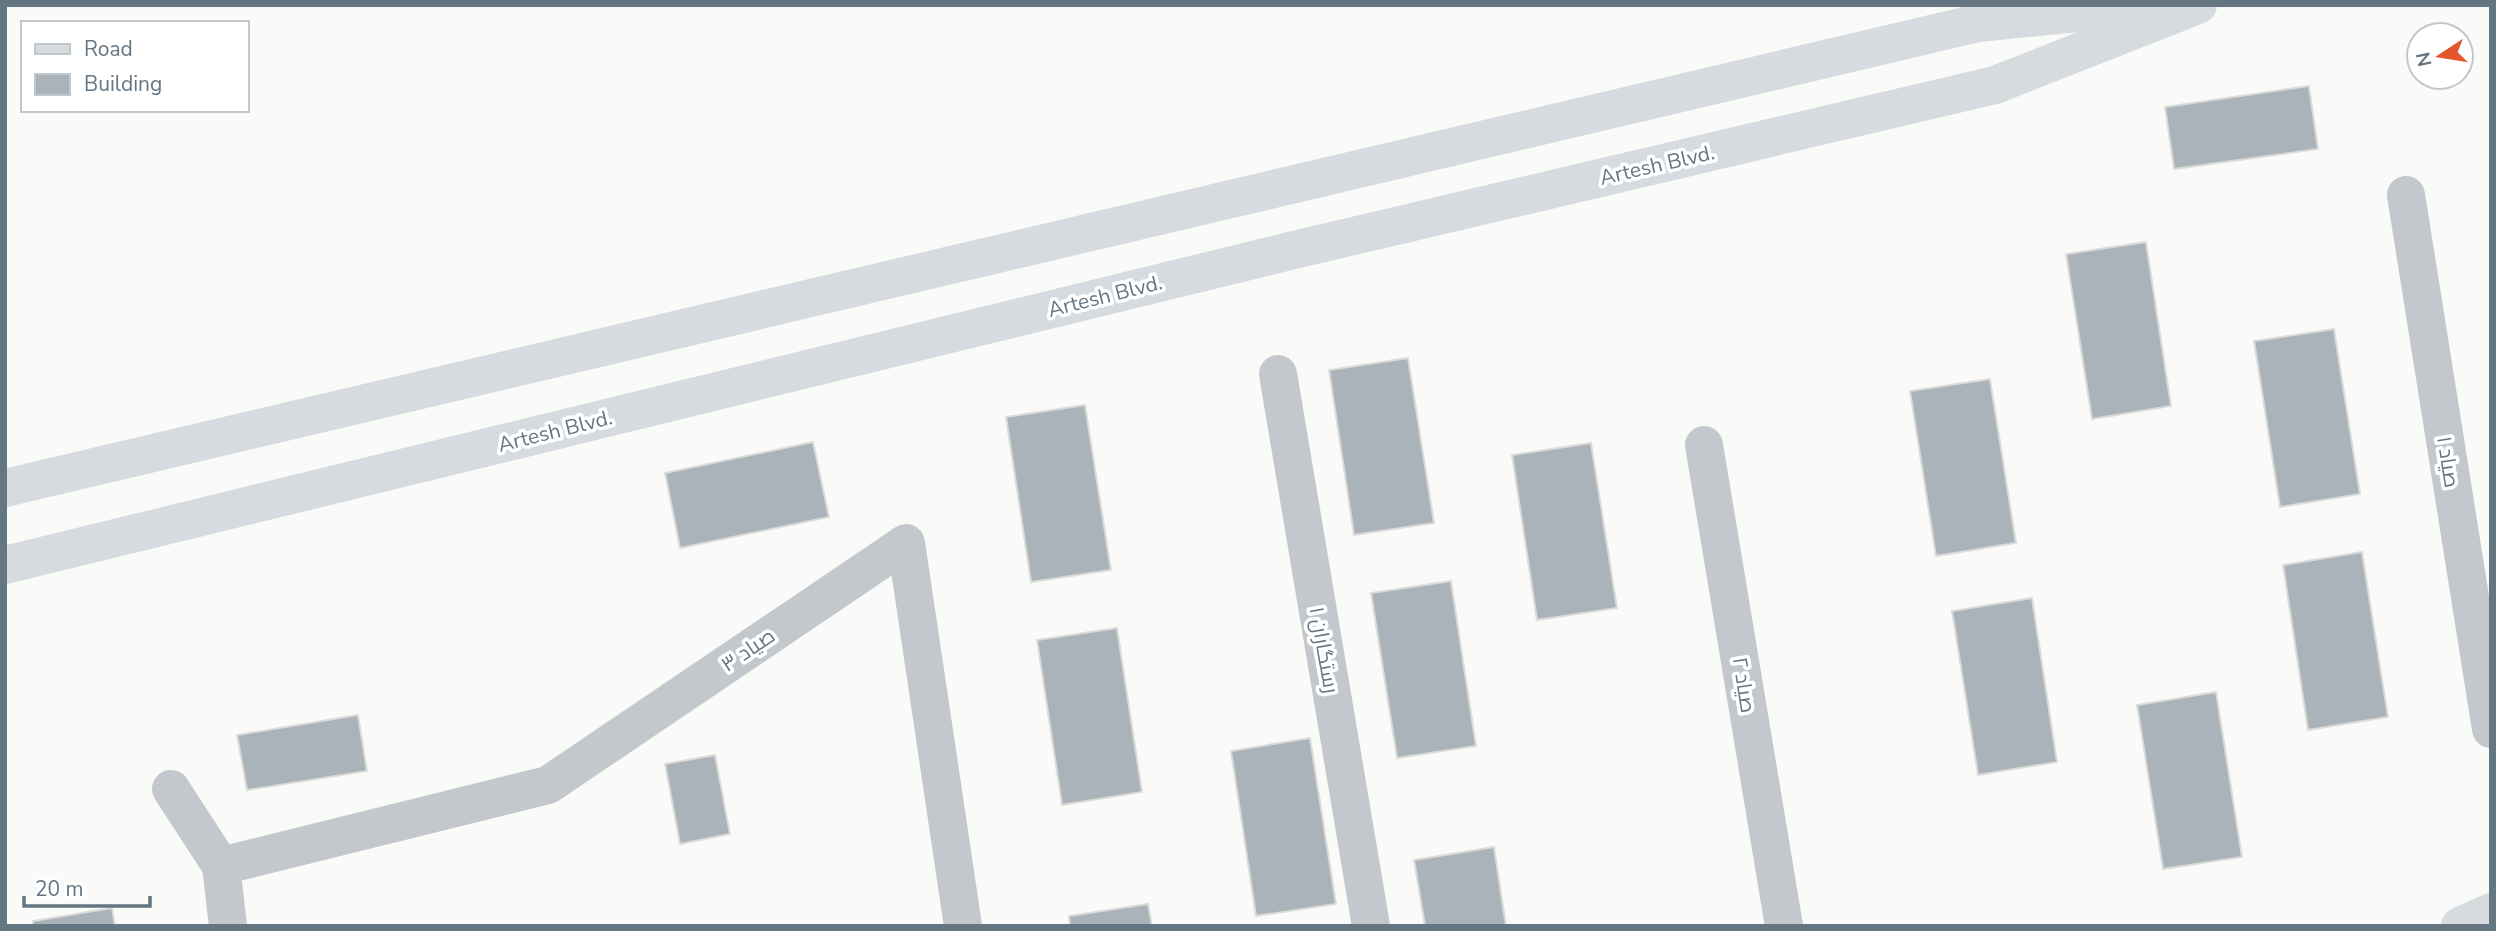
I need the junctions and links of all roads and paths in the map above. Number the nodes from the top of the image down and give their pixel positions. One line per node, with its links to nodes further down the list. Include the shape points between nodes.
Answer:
1 (2157, 5): 6 (main road, via 1978,23)
2 (2198, 5): 7 (main road, Artesh Blvd., via 1995,85 1294,250)
3 (2406, 195): 8 (street, صیاد ۱)
4 (1278, 374): 14 (street, رستگاران ۱)
5 (1704, 445): 15 (street, صیاد ۲)
6 (5, 488)
7 (5, 565)
8 (2491, 729)
9 (171, 789): 10 (street)
10 (220, 866): 12 (street); 13 (street, صیاد ۳, via 548,785 906,543)
11 (2491, 912): 16 (main road)
12 (228, 926)
13 (963, 926)
14 (1371, 926)
15 (1784, 926)
16 (2460, 926)

